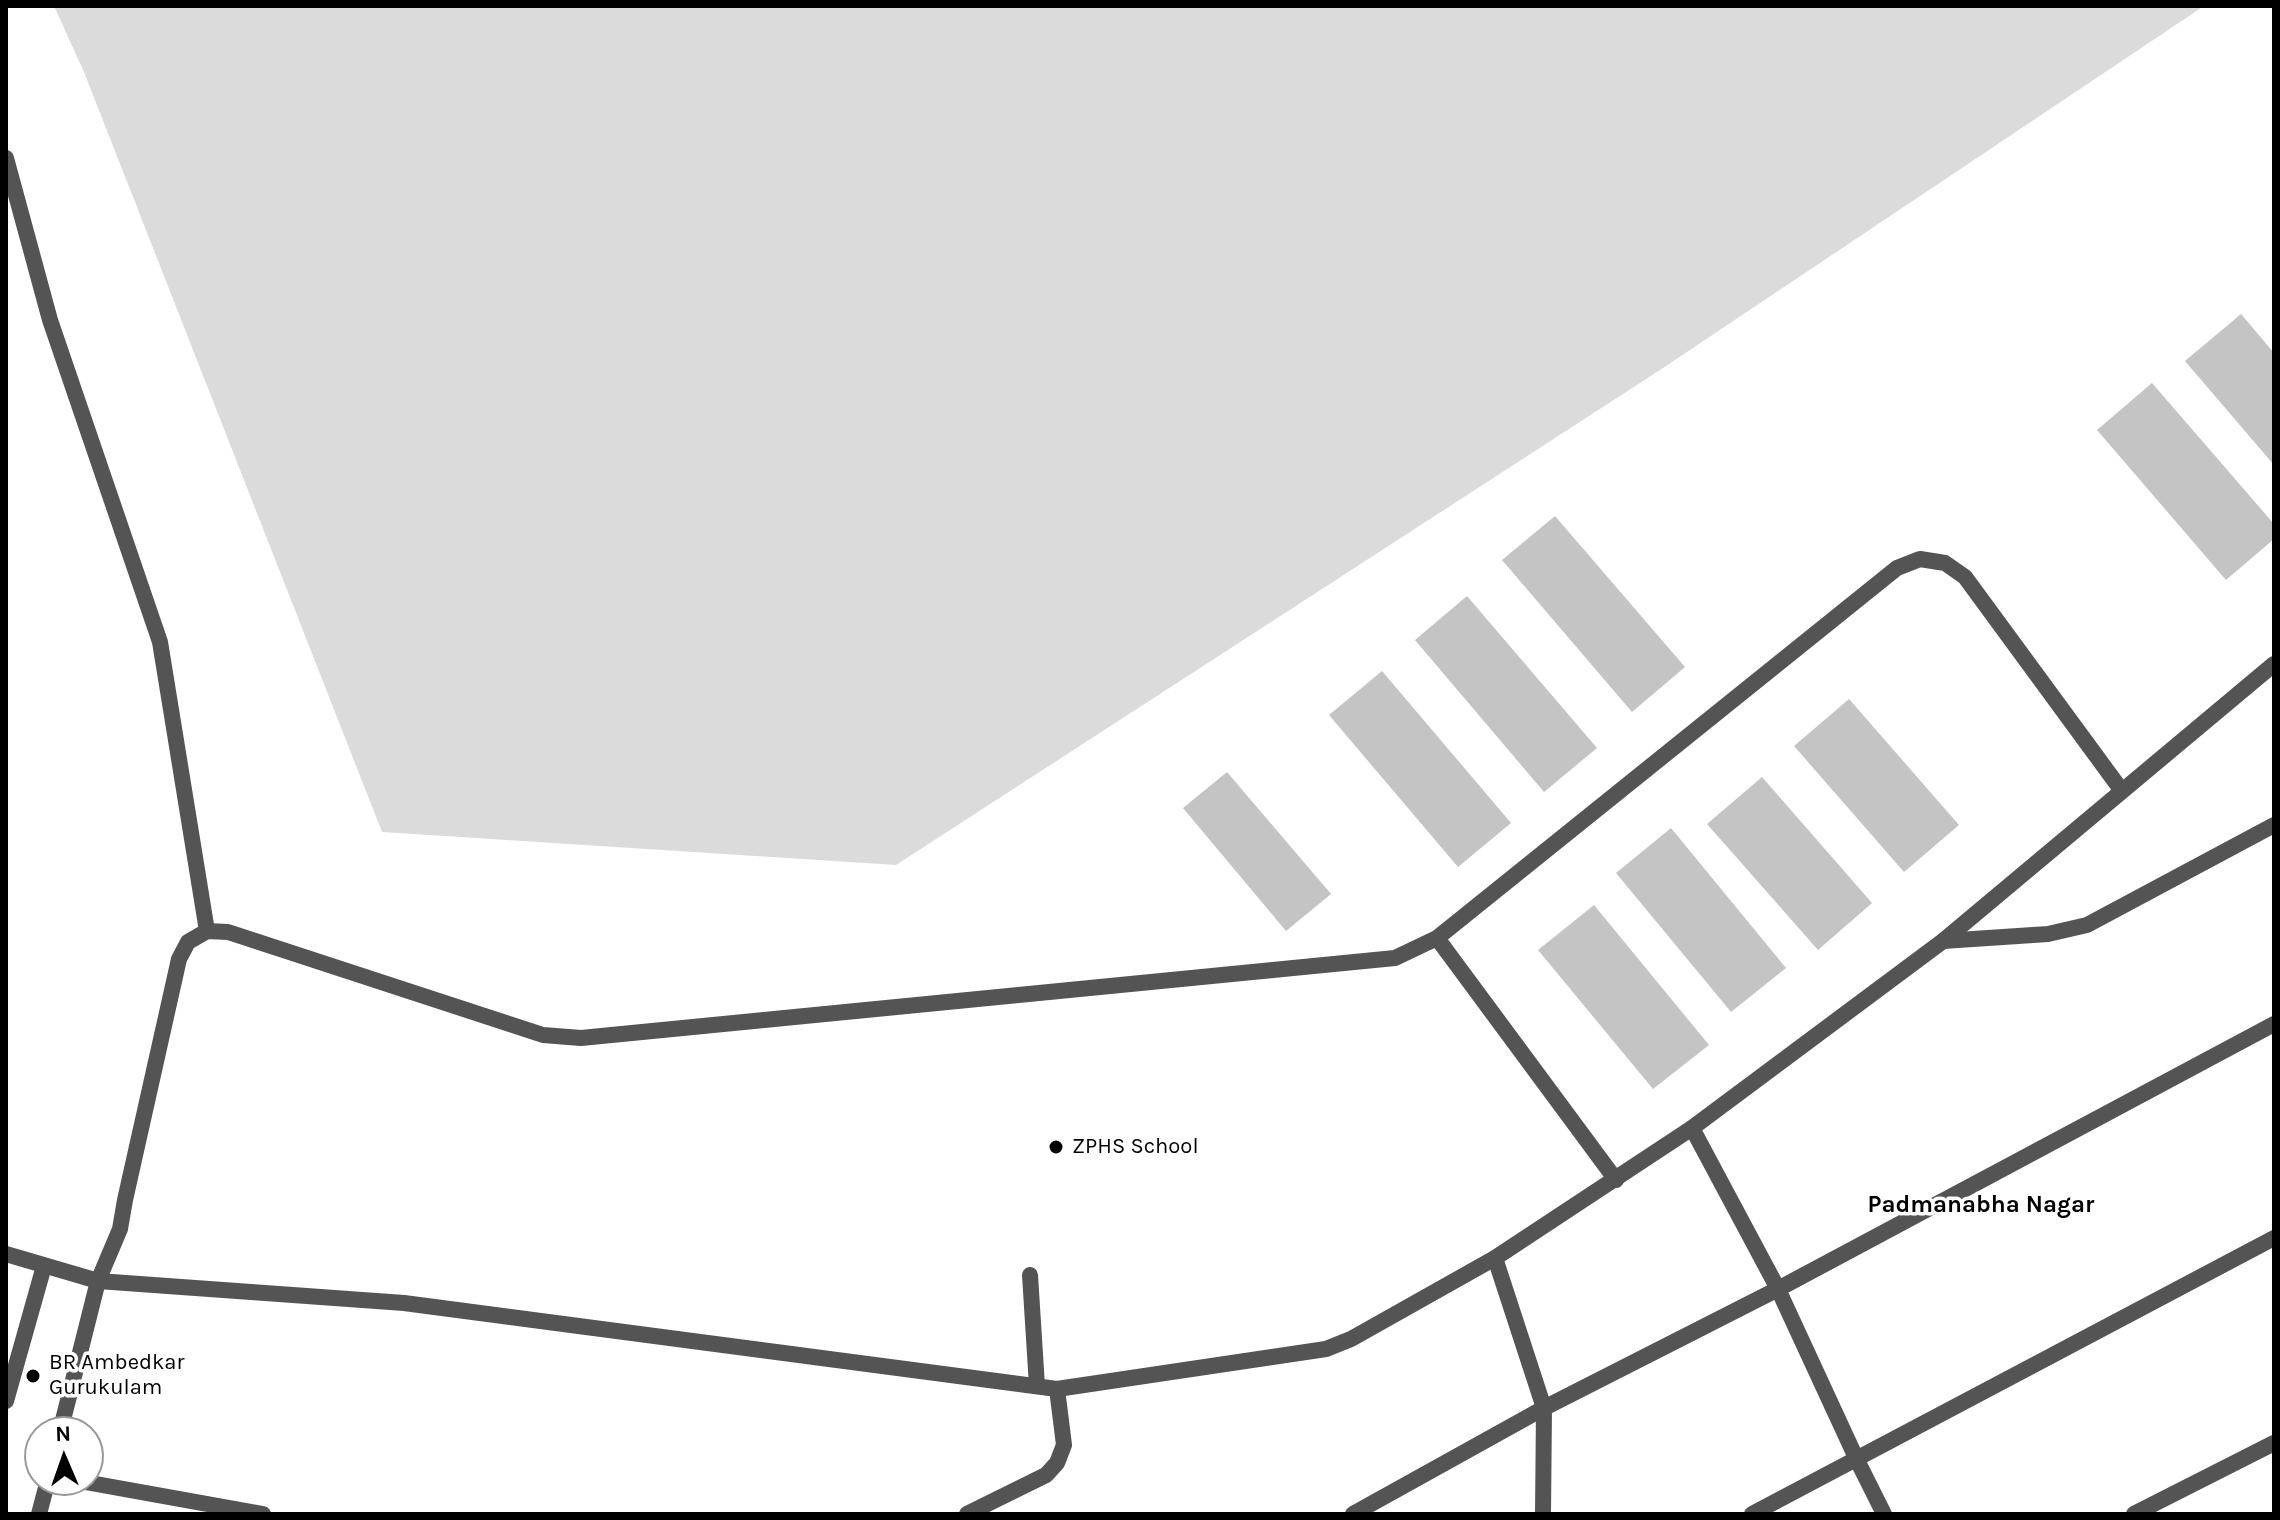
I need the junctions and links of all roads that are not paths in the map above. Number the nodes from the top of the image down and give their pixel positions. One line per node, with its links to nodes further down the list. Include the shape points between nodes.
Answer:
1 (6, 158): 5 (street, via 50,320 160,642)
2 (2274, 664): 3 (street)
3 (2122, 791): 6 (street, via 1965,577 1945,563 1920,559 1897,568); 7 (street)
4 (2274, 825): 7 (street, via 2087,925 2048,934)
5 (207, 931): 6 (street, via 228,932 543,1035 581,1038 1395,958); 16 (street, via 188,942 179,959 120,1229)
6 (1437, 938): 10 (street)
7 (1943, 941): 9 (street)
8 (2274, 1024): 17 (street)
9 (1692, 1128): 10 (street); 17 (street)
10 (1616, 1180): 13 (street)
11 (2274, 1238): 24 (street)
12 (6, 1254): 14 (street)
13 (1495, 1258): 19 (street, via 1326,1349); 21 (street)
14 (44, 1266): 16 (street); 20 (street)
15 (1030, 1275): 18 (street)
16 (98, 1281): 18 (street, via 404,1303); 22 (street)
17 (1778, 1289): 21 (street); 24 (street)
18 (1037, 1386): 19 (street)
19 (1057, 1389): 27 (street, via 1064,1445 1057,1463 1046,1475)
20 (6, 1401)
21 (1544, 1408): 28 (street); 29 (street)
22 (64, 1416)
23 (2274, 1443): 32 (street)
24 (1857, 1460): 30 (street); 31 (street)
25 (104, 1485): 26 (street)
26 (263, 1514)
27 (967, 1514)
28 (1353, 1514)
29 (1543, 1514)
30 (1752, 1514)
31 (1884, 1514)
32 (2134, 1514)

